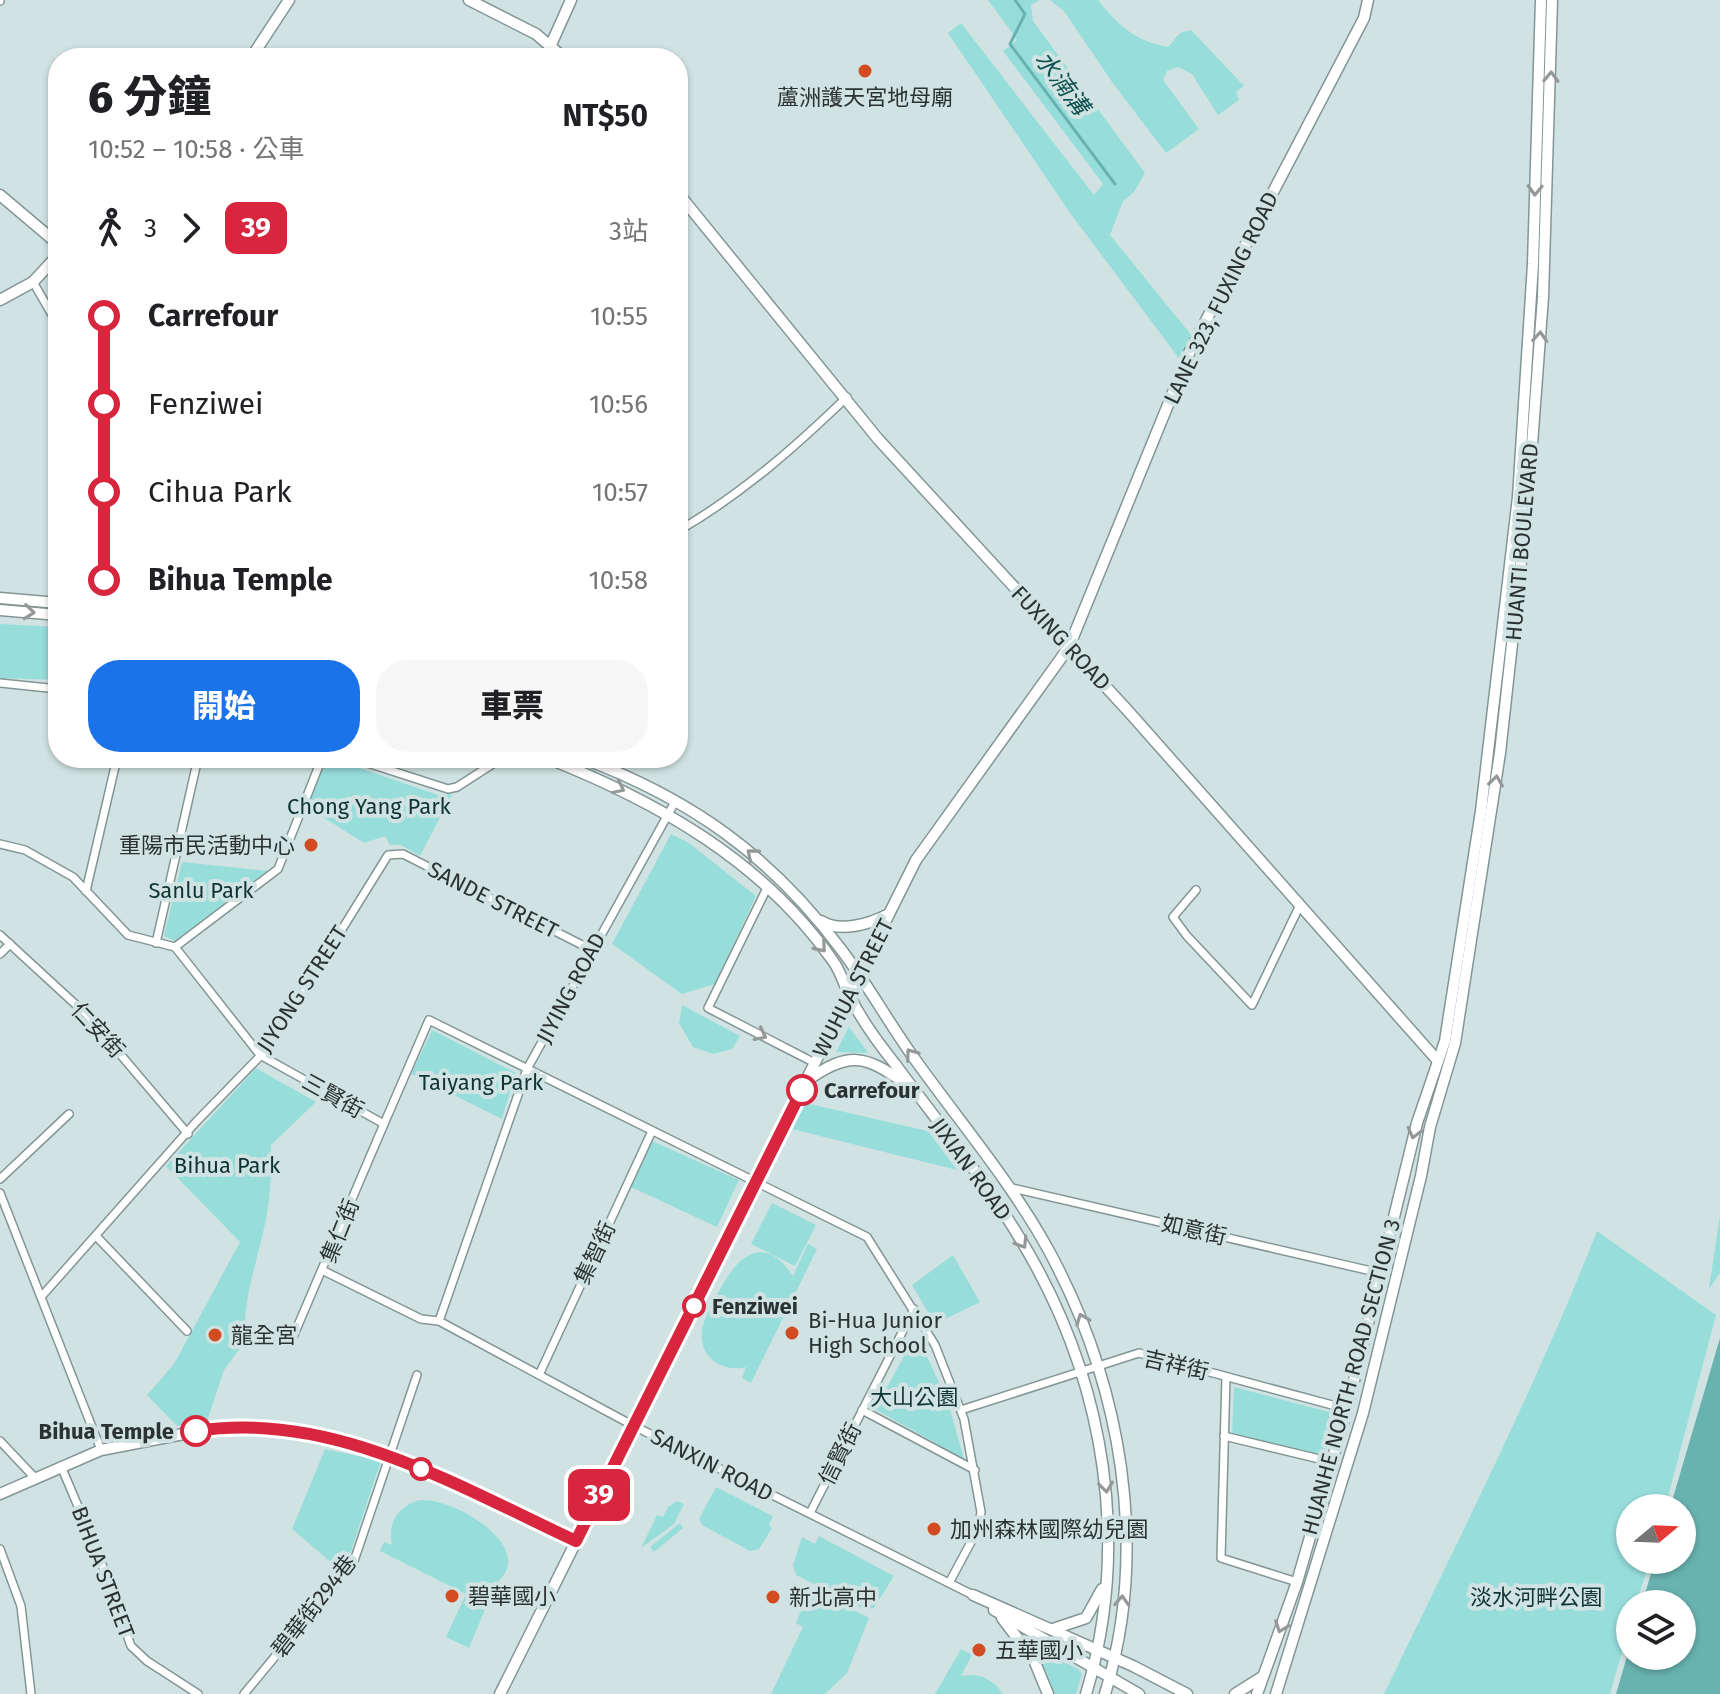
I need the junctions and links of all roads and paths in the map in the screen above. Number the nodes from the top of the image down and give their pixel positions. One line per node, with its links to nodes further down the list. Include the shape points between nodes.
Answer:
1 (289, 0): 8 (street)
2 (469, 0): 7 (street)
3 (571, 0): 7 (street)
4 (1368, 0): 24 (street, LANE 323, FUXING ROAD, via 1364,18 1190,351)
5 (1541, 0): 17 (street, HUANTI BOULEVARD, one-way to 17)
6 (1552, 0): 17 (street, HUANTI BOULEVARD, one-way to 6, via 1543,297)
7 (551, 46)
8 (258, 48)
9 (0, 195): 11 (street)
10 (688, 205): 16 (street, FUXING ROAD)
11 (48, 236)
12 (48, 266): 13 (street)
13 (33, 282): 14 (street); 15 (street)
14 (0, 300)
15 (48, 308)
16 (847, 397): 18 (street, via 782,459); 24 (street, FUXING ROAD, via 878,439)
17 (1523, 498): 21 (street, HUANTI BOULEVARD)
18 (688, 525)
19 (0, 598): 20 (street)
20 (48, 602)
21 (1512, 604): 53 (street, HUANTI BOULEVARD, via 1445,1041); 56 (street, HUANTI BOULEVARD, one-way to 21, via 1485,860)
22 (0, 610): 23 (street, one-way to 23)
23 (48, 614)
24 (1069, 647): 41 (street, FUXING ROAD); 42 (street, WUHUA STREET, via 916,860)
25 (0, 683): 26 (street)
26 (48, 688)
27 (115, 768): 40 (street)
28 (196, 768): 45 (street)
29 (318, 768): 47 (street, via 278,869)
30 (383, 768): 31 (street, via 448,789)
31 (486, 768)
32 (572, 768): 35 (street, JIXIAN ROAD, one-way to 35)
33 (604, 768): 34 (street, JIXIAN ROAD)
34 (676, 800): 35 (street, JIYING ROAD); 43 (street, JIXIAN ROAD, one-way to 34, via 730,836)
35 (668, 813): 38 (street, JIXIAN ROAD, via 719,846); 48 (street, JIYING ROAD)
36 (0, 844): 40 (street, via 44,859)
37 (393, 853): 48 (street, SANDE STREET); 52 (street, JIYONG STREET, via 384,859)
38 (767, 888): 51 (street, JIXIAN ROAD, one-way to 51, via 835,963); 54 (street, one-way to 54, via 708,1008)
39 (1196, 890): 41 (street, via 1173,917 1252,1005)
40 (86, 891): 45 (street, via 128,935)
41 (1300, 905): 53 (street, FUXING ROAD)
42 (891, 913): 43 (street, via 842,927); 50 (street, WUHUA STREET)
43 (816, 917): 50 (street, JIXIAN ROAD)
44 (0, 935): 46 (street, 仁安街)
45 (156, 943): 47 (street)
46 (10, 944): 49 (street); 62 (street, 仁安街, via 86,1014)
47 (175, 947): 52 (street)
48 (592, 950): 55 (street, JIYING ROAD)
49 (0, 954)
50 (859, 975): 51 (street, WUHUA STREET); 65 (street, JIXIAN ROAD, one-way to 50)
51 (849, 996): 54 (street, WUHUA STREET); 58 (street, JIXIAN ROAD)
52 (260, 1055): 60 (street, 三賢街); 62 (street, JIYONG STREET)
53 (1437, 1058): 56 (street, FUXING ROAD); 67 (street, HUANHE NORTH ROAD SECTION 3, one-way to 67)
54 (815, 1063): 57 (street, WUHUA STREET)
55 (527, 1069): 60 (street, 三賢街, via 429,1020); 61 (street, 三賢街); 74 (street, JIYING ROAD)
56 (1446, 1078): 68 (street, HUANHE NORTH ROAD SECTION 3)
57 (807, 1081): 58 (street, via 825,1068 860,1059); 64 (street, WUHUA STREET)
58 (914, 1089): 78 (street, JIXIAN ROAD, one-way to 78, via 1028,1251 1060,1312)
59 (69, 1114): 63 (street)
60 (384, 1124): 70 (street, 集仁街)
61 (652, 1131): 64 (street, 三賢街); 80 (street, 集智街)
62 (188, 1134): 69 (street, JIYONG STREET)
63 (0, 1179)
64 (756, 1183): 73 (street, 三賢街, via 867,1237); 85 (street, WUHUA STREET)
65 (1008, 1187): 71 (street, 如意街); 77 (street, JIXIAN ROAD, one-way to 65, via 1079,1309 1048,1248)
66 (0, 1193): 72 (street)
67 (1392, 1223): 68 (street); 71 (street, HUANHE NORTH ROAD SECTION 3)
68 (1409, 1227): 120 (street, HUANHE NORTH ROAD SECTION 3, via 1363,1413)
69 (96, 1236): 72 (street, JIYONG STREET); 75 (street)
70 (324, 1271): 74 (street, SANXIN ROAD, via 421,1319); 76 (street, 集仁街)
71 (1380, 1273): 82 (street, HUANHE NORTH ROAD SECTION 3)
72 (41, 1297): 88 (street)
73 (914, 1309): 83 (street, 信賢街); 84 (street, 三賢街)
74 (439, 1321): 80 (street, SANXIN ROAD)
75 (187, 1331)
76 (293, 1337)
77 (1099, 1366): 78 (street, 吉祥街); 81 (street, 吉祥街, via 1139,1353); 105 (street, JIXIAN ROAD, one-way to 77, via 1124,1493 1116,1430)
78 (1081, 1372): 84 (street, 吉祥街); 98 (street, JIXIAN ROAD, one-way to 98, via 1102,1460)
79 (417, 1375): 89 (street, 碧華街294巷)
80 (539, 1375): 85 (street, SANXIN ROAD)
81 (1226, 1377): 82 (street, 吉祥街); 86 (street)
82 (1347, 1409): 90 (street, HUANHE NORTH ROAD SECTION 3)
83 (862, 1410): 92 (street); 95 (street, 信賢街)
84 (961, 1410): 92 (street, 三賢街)
85 (634, 1426): 95 (street, SANXIN ROAD); 96 (street, WUHUA STREET)
86 (1224, 1436): 90 (street); 99 (street, via 1221,1558)
87 (0, 1441): 93 (street)
88 (101, 1450): 89 (street, via 209,1429 277,1428); 91 (street)
89 (390, 1455): 96 (street); 111 (street, 碧華街294巷, via 354,1561)
90 (1332, 1462): 99 (street, HUANHE NORTH ROAD SECTION 3)
91 (61, 1466): 93 (street); 110 (street, BIHUA STREET, via 131,1646)
92 (975, 1470): 100 (street, 三賢街, via 978,1529)
93 (35, 1478): 94 (street)
94 (0, 1494)
95 (810, 1513): 100 (street, SANXIN ROAD)
96 (576, 1541): 112 (street, WUHUA STREET)
97 (0, 1549): 109 (street, via 21,1606)
98 (1109, 1573): 103 (street, via 1086,1618); 104 (street, JIXIAN ROAD)
99 (1297, 1582): 107 (street, HUANHE NORTH ROAD SECTION 3, one-way to 107)
100 (949, 1583): 101 (street, SANXIN ROAD)
101 (973, 1595): 102 (street, SANXIN ROAD); 103 (street, SANXIN ROAD)
102 (999, 1613): 106 (street, SANXIN ROAD); 113 (street, via 1034,1660)
103 (1050, 1629): 104 (street, SANXIN ROAD)
104 (1097, 1650): 105 (street, SANXIN ROAD); 106 (street, JIXIAN ROAD)
105 (1115, 1658): 108 (street, JIXIAN ROAD); 117 (street)
106 (1093, 1668): 108 (street, SANXIN ROAD); 114 (street, JIXIAN ROAD)
107 (1263, 1676): 118 (street); 119 (street, HUANHE NORTH ROAD SECTION 3)
108 (1110, 1678): 115 (street, JIXIAN ROAD); 116 (street, SANXIN ROAD)
109 (31, 1694)
110 (198, 1694)
111 (244, 1694)
112 (500, 1694)
113 (1048, 1694)
114 (1086, 1694)
115 (1105, 1694)
116 (1139, 1694)
117 (1187, 1694)
118 (1235, 1694)
119 (1257, 1694)
120 (1276, 1694)

